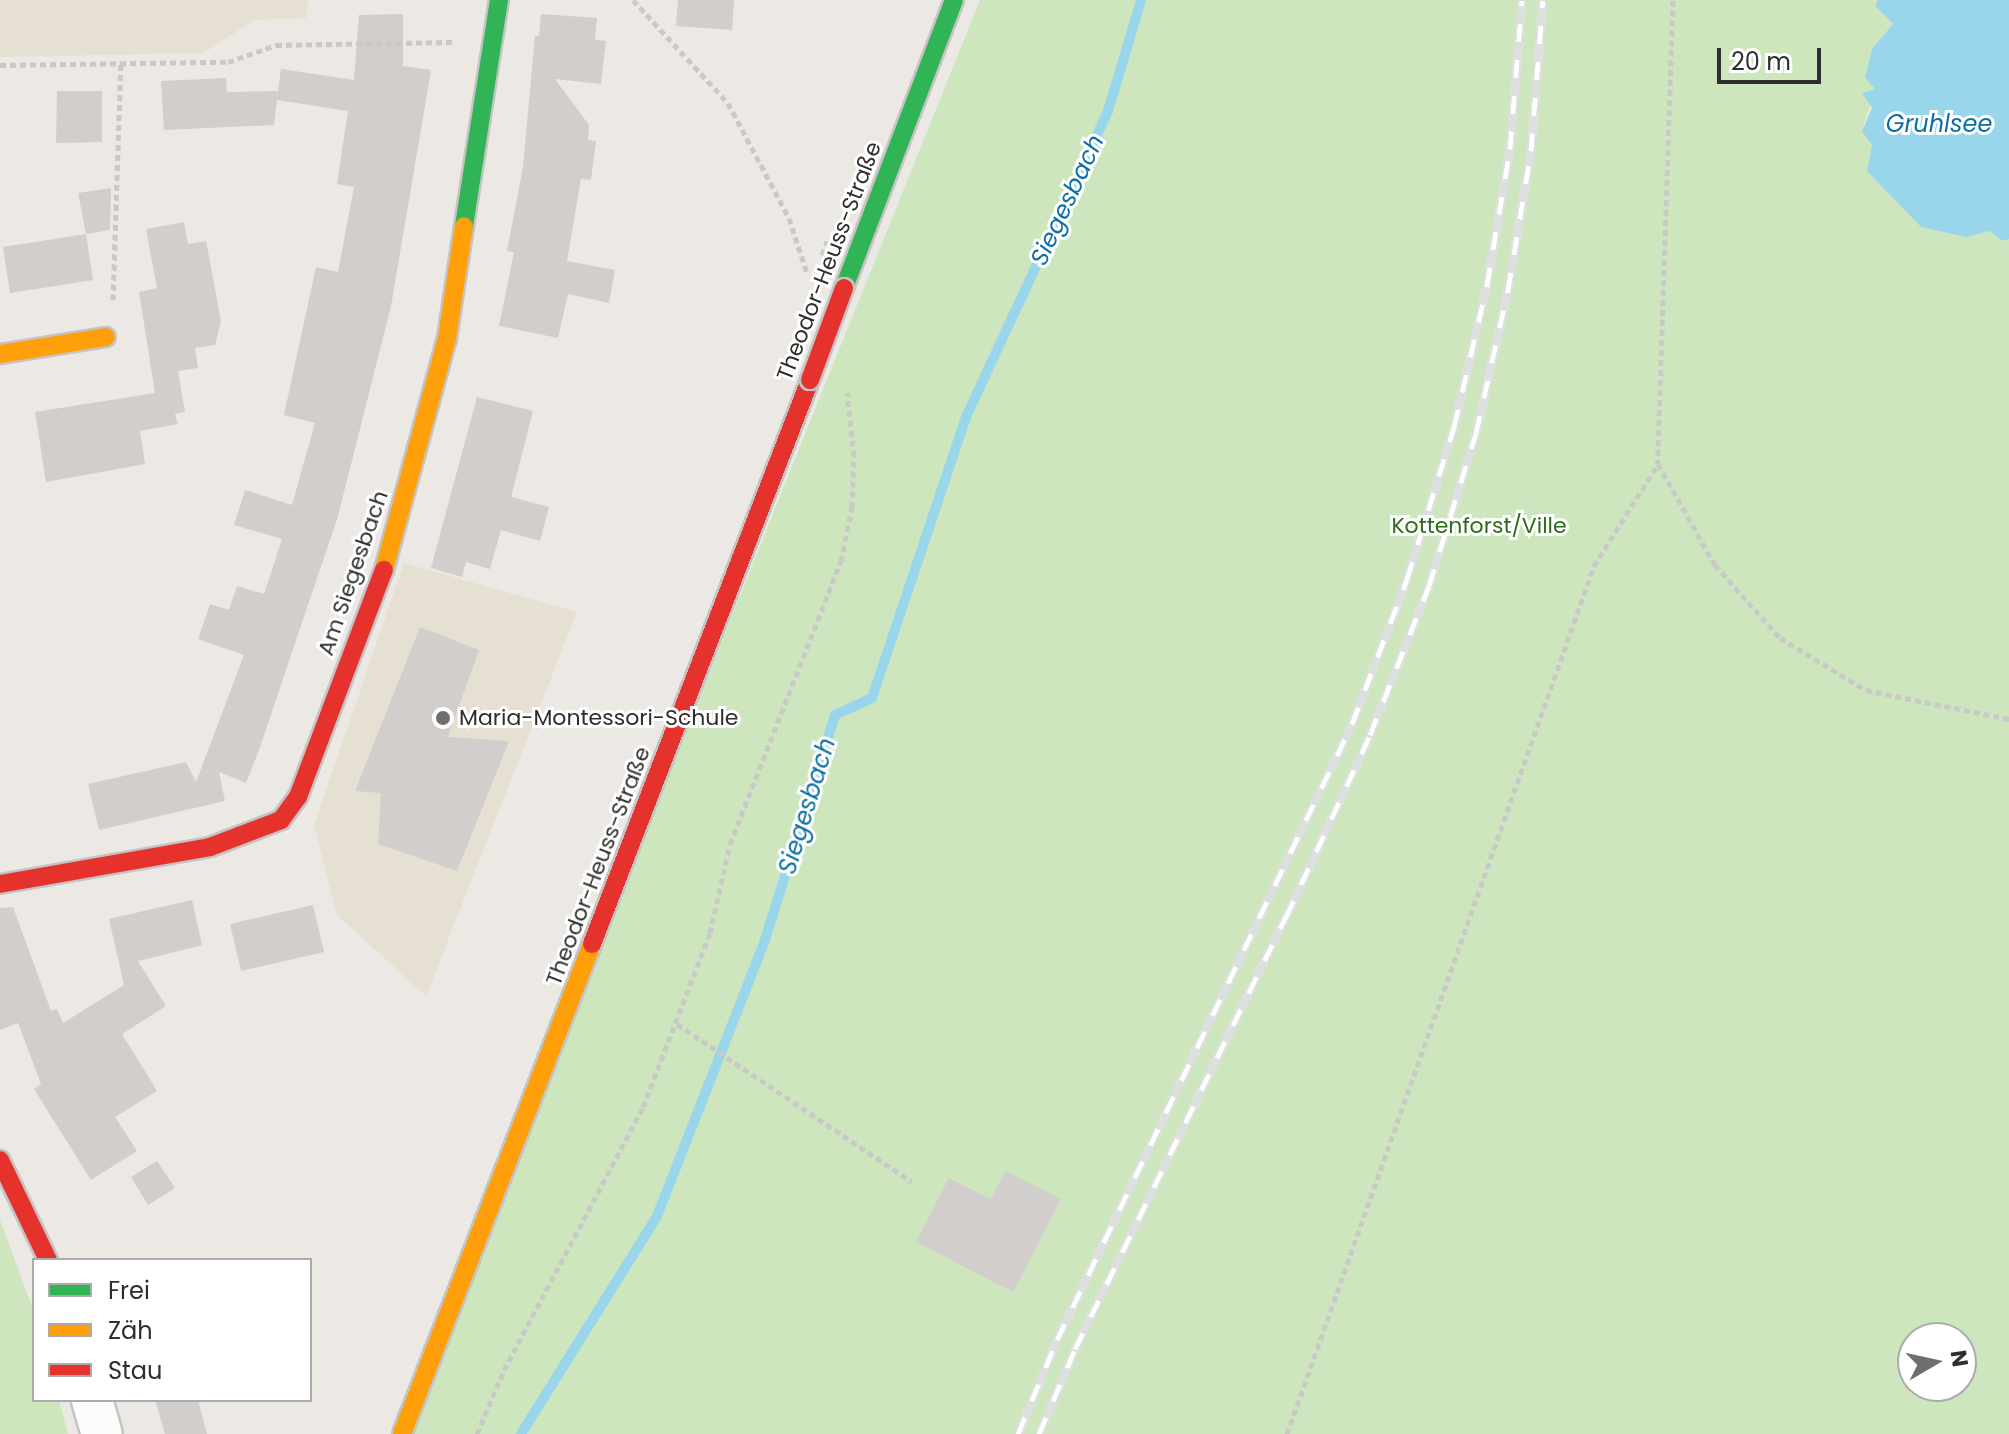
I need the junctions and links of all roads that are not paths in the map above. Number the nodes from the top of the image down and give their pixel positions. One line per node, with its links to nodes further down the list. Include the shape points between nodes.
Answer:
1 (499, 0): 5 (main road, Am Siegesbach, via 443,353 392,548 298,797 281,820 210,847)
2 (954, 0): 10 (main road, Theodor-Heuss-Straße, bridge)
3 (106, 337): 4 (main road)
4 (0, 354)
5 (0, 884)
6 (0, 1160): 7 (main road)
7 (47, 1258)
8 (93, 1402): 9 (street)
9 (102, 1434)
10 (402, 1434)

